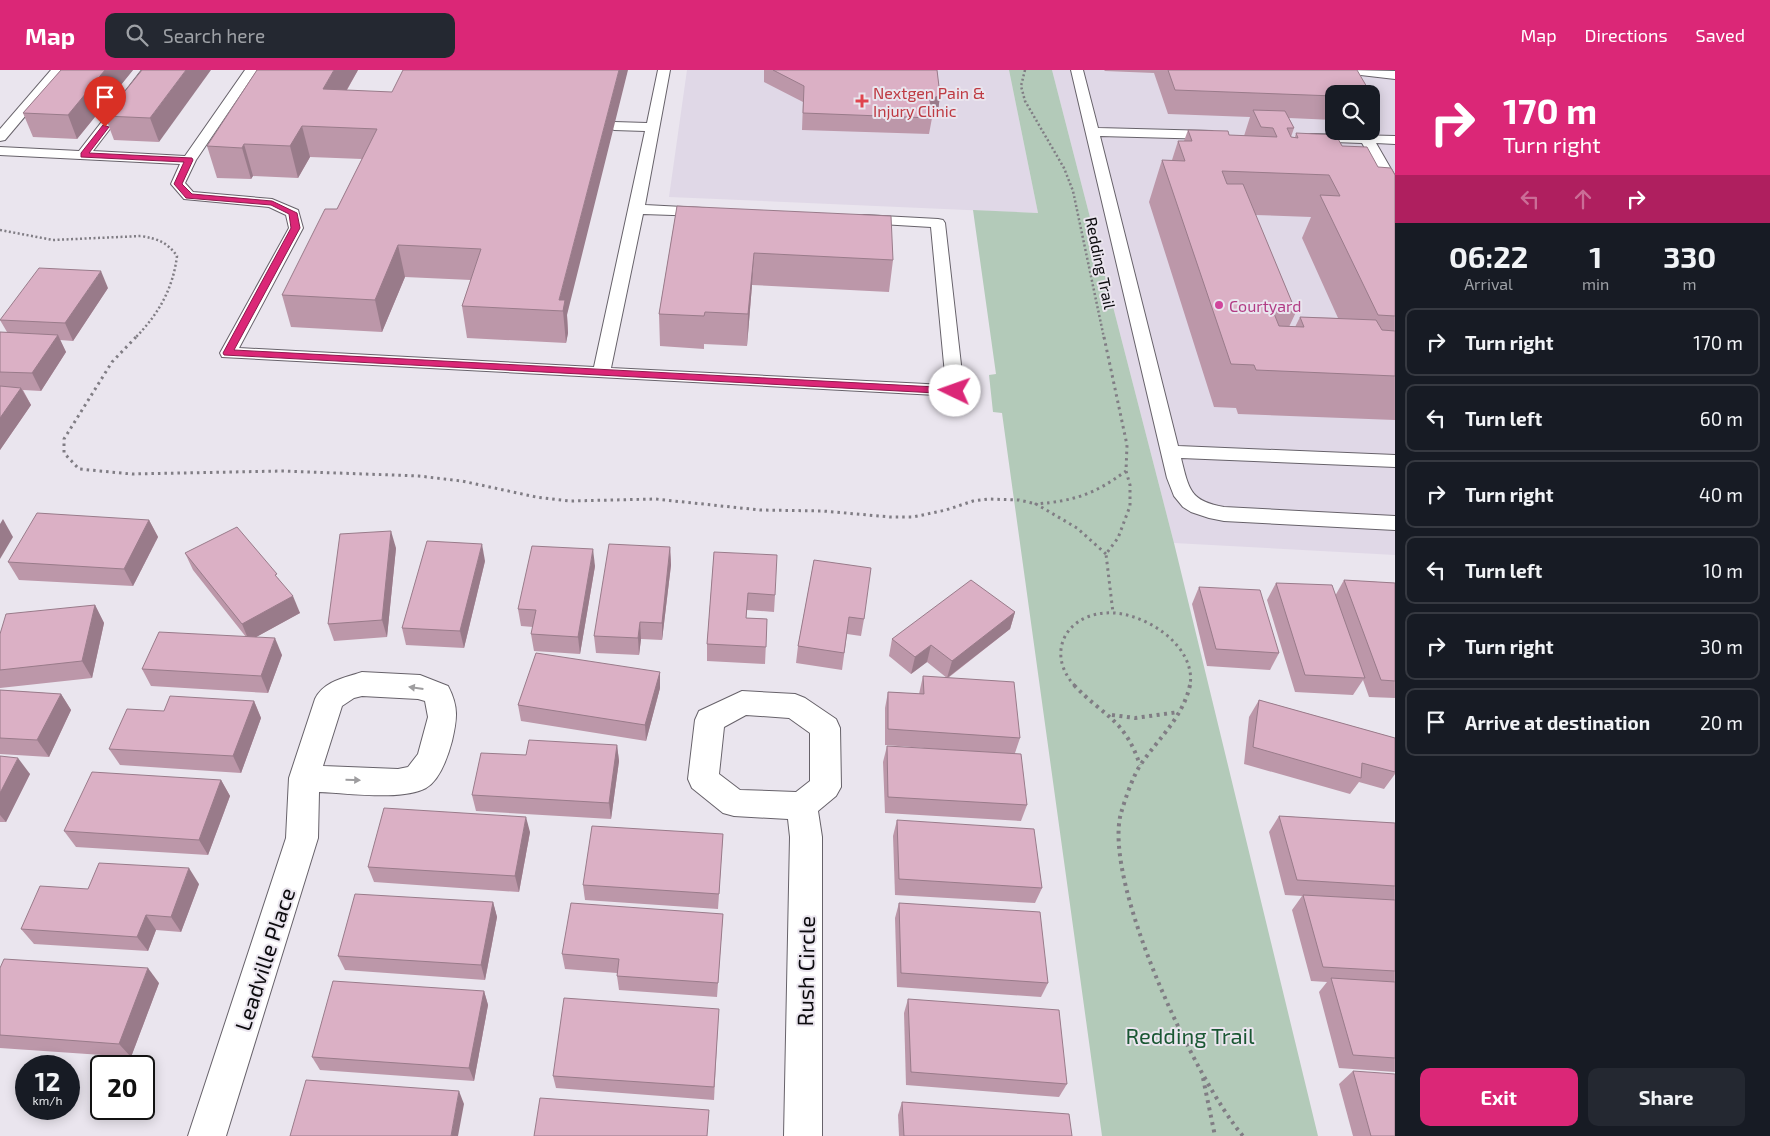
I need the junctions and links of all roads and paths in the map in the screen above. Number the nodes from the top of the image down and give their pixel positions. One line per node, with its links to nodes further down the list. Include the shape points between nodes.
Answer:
1 (58, 70): 14 (lane)
2 (149, 70): 22 (lane)
3 (250, 70): 23 (lane)
4 (664, 70): 10 (lane)
5 (1025, 70): 32 (path, Redding Trail, via 1021,86 1025,101 1064,168 1072,191 1127,445)
6 (1077, 70): 11 (lane)
7 (1352, 70): 8 (lane)
8 (1395, 75)
9 (614, 126): 10 (lane)
10 (653, 127): 25 (lane)
11 (1092, 132): 12 (lane); 30 (lane)
12 (1168, 134): 13 (lane); 20 (lane)
13 (1226, 136)
14 (0, 137)
15 (1295, 137): 17 (lane, via 1317,144)
16 (1380, 139): 19 (lane)
17 (1357, 140)
18 (1368, 140): 24 (lane)
19 (1395, 140)
20 (1180, 146)
21 (0, 151): 22 (lane)
22 (83, 155): 23 (lane)
23 (189, 160): 29 (lane, via 178,184 189,196 272,203 293,213 296,228 228,353)
24 (1395, 189)
25 (637, 209): 26 (lane); 29 (lane)
26 (714, 213)
27 (850, 219): 29 (lane, via 938,223 955,391)
28 (0, 230): 33 (path, via 53,240 123,236 150,238 166,242 177,256 175,273 156,315 112,362 64,439 64,453 78,469 132,474 282,471 420,476 570,500 655,499 760,510 890,517 912,517 988,499)
29 (601, 373)
30 (1170, 452): 31 (lane); 34 (lane, via 1188,504 1204,511)
31 (1395, 460)
32 (1126, 472): 33 (path, via 1102,489 1073,501); 35 (path, Redding Trail, via 1130,506 1118,538)
33 (1036, 504): 35 (path, via 1077,528)
34 (1395, 523)
35 (1106, 554): 36 (path)
36 (1114, 613): 37 (path, via 1154,626 1180,646 1191,668 1191,690); 38 (path, via 1079,622 1066,632 1060,652 1067,678 1086,698)
37 (1179, 712): 38 (path, via 1136,718); 39 (path)
38 (1111, 715): 39 (path, via 1126,731)
39 (1140, 765): 42 (path, via 1120,814 1118,836 1125,880 1133,918 1147,957)
40 (304, 778): 40 (street, Leadville Place, one-way to 40, via 398,782 418,778 432,760 443,717 438,694 420,687 362,684 345,689 330,699); 43 (street, Leadville Place, via 302,838)
41 (802, 806): 44 (street, Rush Circle, via 806,837)
42 (1202, 1074): 45 (path); 46 (path)
43 (207, 1136)
44 (803, 1136)
45 (1215, 1136)
46 (1243, 1136)

